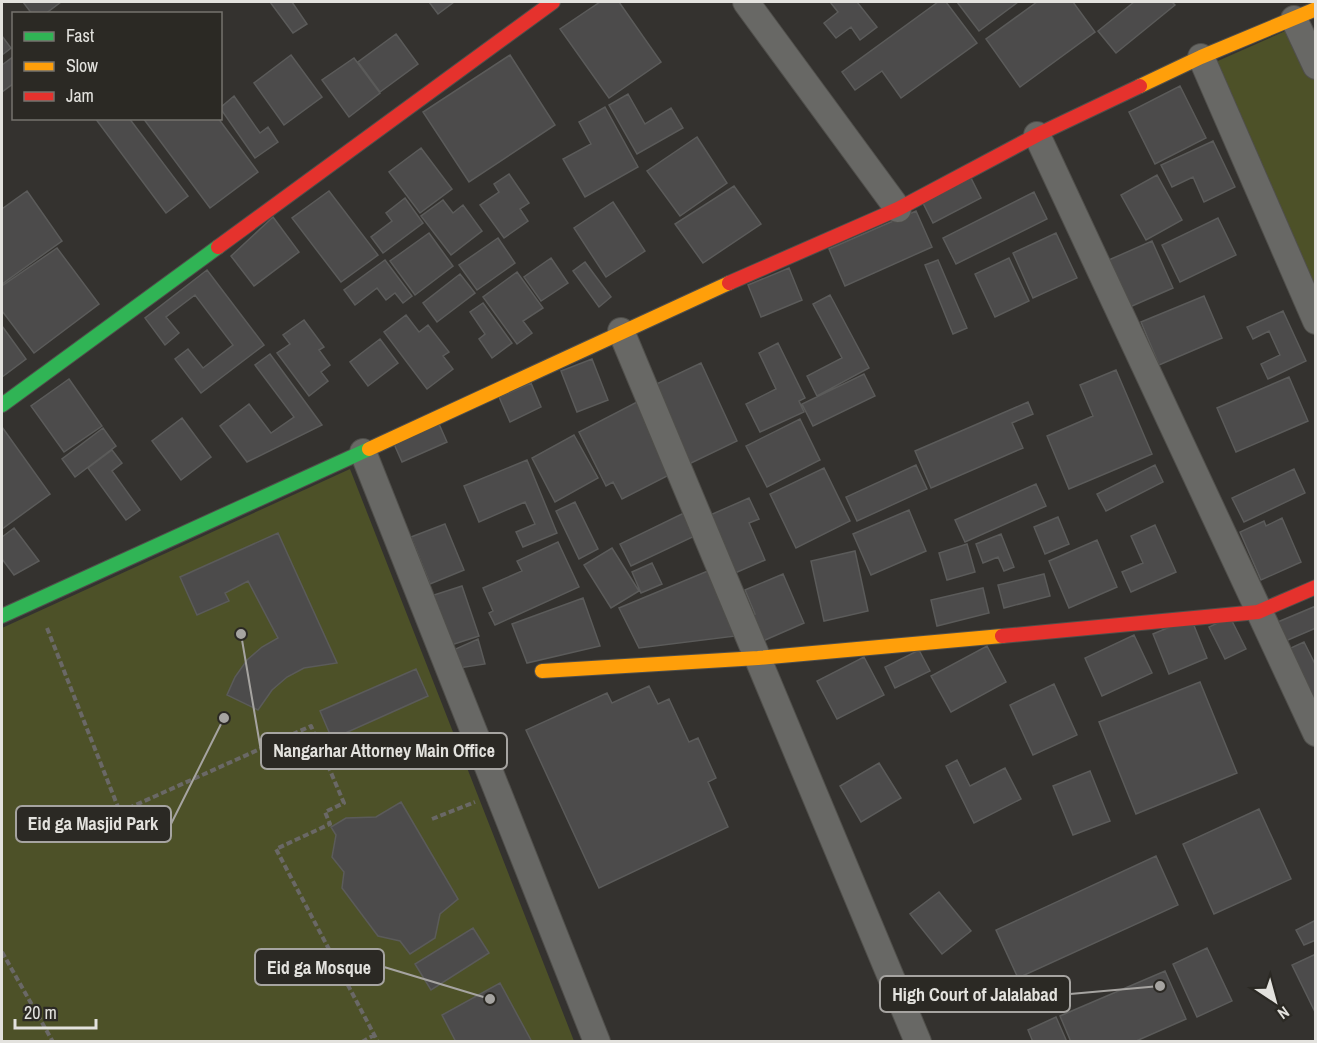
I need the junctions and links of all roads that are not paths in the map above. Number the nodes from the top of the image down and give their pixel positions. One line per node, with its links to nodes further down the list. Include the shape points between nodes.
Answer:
1 (553, 2): 10 (street)
2 (746, 2): 7 (street)
3 (1305, 14): 4 (street); 5 (street)
4 (1201, 57): 6 (street); 8 (street)
5 (1316, 66)
6 (1037, 135): 7 (street); 13 (street)
7 (898, 209): 9 (street)
8 (1316, 321)
9 (621, 331): 11 (street); 15 (street)
10 (2, 405)
11 (363, 452): 14 (street); 18 (street)
12 (1316, 587): 13 (street)
13 (1258, 612): 15 (street); 17 (street)
14 (2, 616)
15 (758, 658): 16 (street); 19 (street)
16 (542, 671)
17 (1316, 733)
18 (597, 1041)
19 (918, 1041)

